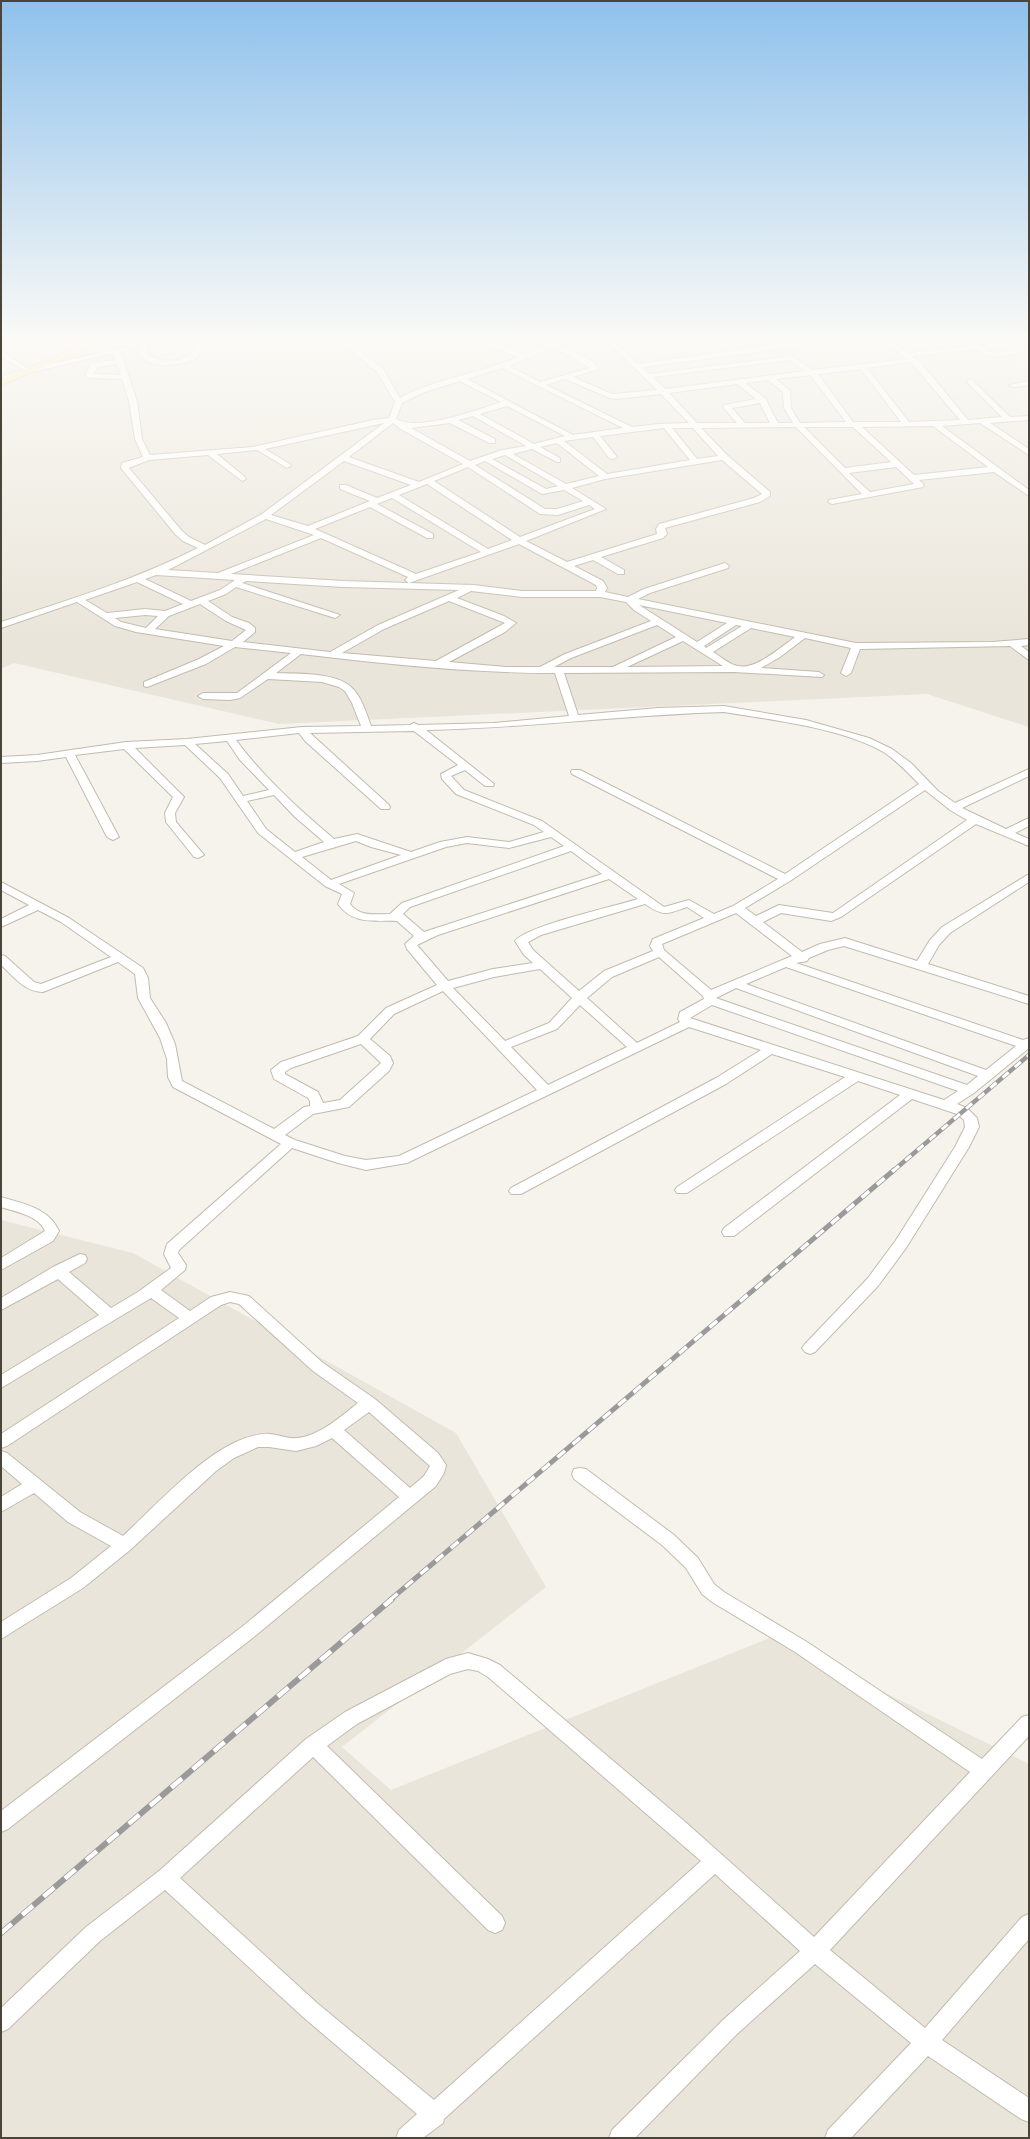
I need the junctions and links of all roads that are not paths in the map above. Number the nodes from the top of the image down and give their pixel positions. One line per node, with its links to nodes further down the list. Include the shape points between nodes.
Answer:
1 (138, 440): 24 (street, via 142,452)
2 (294, 440): 17 (street)
3 (366, 440): 25 (street)
4 (426, 440): 30 (street)
5 (522, 440): 16 (street)
6 (558, 440): 16 (street); 21 (street)
7 (600, 440): 22 (street)
8 (677, 440): 28 (street)
9 (707, 440): 23 (street)
10 (812, 440): 34 (street)
11 (870, 440): 29 (street)
12 (956, 440): 33 (street)
13 (1008, 440): 15 (street)
14 (1029, 442): 15 (street)
15 (1014, 444): 19 (street)
16 (533, 446): 18 (street); 27 (street)
17 (258, 448): 20 (street); 31 (street)
18 (505, 452): 26 (street); 32 (street)
19 (1029, 453)
20 (211, 454): 24 (street); 37 (street)
21 (577, 455): 27 (street); 35 (street)
22 (613, 457)
23 (724, 457): 28 (street); 55 (street, via 764,491 767,494 765,497 662,526 660,529 663,534 660,536)
24 (148, 458): 53 (street, via 125,465 125,468 179,533)
25 (343, 458): 39 (street); 48 (street)
26 (485, 458): 30 (street); 41 (street, via 542,492)
27 (557, 460): 32 (street)
28 (695, 462): 35 (street)
29 (898, 464): 34 (street); 36 (street)
30 (470, 465): 38 (street); 45 (street, via 543,512 558,512)
31 (287, 466)
32 (529, 467): 41 (street)
33 (996, 469): 36 (street); 42 (street)
34 (843, 471): 44 (street)
35 (605, 477): 41 (street)
36 (913, 478): 44 (street, via 920,485)
37 (242, 480)
38 (428, 481): 39 (street); 52 (street)
39 (420, 485): 43 (street)
40 (343, 487): 47 (street)
41 (564, 488): 45 (street)
42 (1029, 494)
43 (393, 495): 47 (street); 54 (street)
44 (868, 495): 46 (street)
45 (590, 502): 52 (street, via 602,509)
46 (832, 502)
47 (374, 503): 49 (street); 51 (street)
48 (265, 516): 49 (street); 53 (street)
49 (308, 529): 50 (street)
50 (322, 535): 60 (street); 61 (street)
51 (430, 536)
52 (518, 540): 54 (street); 56 (street)
53 (205, 548): 58 (street)
54 (487, 552): 61 (street, via 433,573)
55 (594, 557): 56 (street); 59 (street)
56 (567, 565): 67 (street, via 600,583)
57 (725, 566): 70 (street, via 647,591)
58 (155, 572): 60 (street); 63 (street)
59 (621, 572)
60 (218, 577): 62 (street)
61 (415, 577): 65 (street)
62 (244, 578): 64 (street); 65 (street)
63 (138, 579): 69 (street); 72 (street)
64 (235, 584): 71 (street); 74 (street)
65 (396, 586): 66 (street)
66 (474, 588): 67 (street, via 522,594); 68 (street)
67 (600, 594): 70 (street)
68 (449, 598): 90 (street, via 381,627); 92 (street, via 511,623)
69 (78, 599): 75 (street); 78 (street)
70 (629, 600): 76 (street, via 636,608); 77 (street)
71 (202, 601): 72 (street); 85 (street, via 229,619 251,628 252,630)
72 (191, 605): 73 (street)
73 (166, 614): 75 (street, via 145,612); 80 (street)
74 (335, 615)
75 (105, 616): 80 (street, via 118,624)
76 (658, 621): 82 (street); 96 (street, via 568,656)
77 (734, 622): 79 (street); 86 (street)
78 (1, 625)
79 (749, 626): 81 (street); 89 (street)
80 (148, 631): 85 (street)
81 (802, 636): 87 (street); 95 (street)
82 (684, 638): 86 (street); 94 (street)
83 (1029, 642): 84 (street)
84 (1012, 643): 87 (street); 91 (street)
85 (236, 644): 88 (street); 101 (street, via 206,661)
86 (697, 646): 89 (street)
87 (856, 646): 98 (street)
88 (300, 651): 90 (street); 100 (street)
89 (706, 652): 93 (street)
90 (332, 655): 92 (street)
91 (1029, 657)
92 (436, 665): 96 (street)
93 (734, 669): 94 (street); 95 (street)
94 (614, 670): 97 (street)
95 (751, 670): 99 (street)
96 (539, 671): 97 (street)
97 (559, 671): 103 (street)
98 (846, 673)
99 (819, 675)
100 (266, 676): 102 (street, via 236,696); 105 (street, via 327,680 345,685 350,690)
101 (147, 684)
102 (202, 696)
103 (575, 720): 104 (street, via 494,726); 116 (street, via 698,708 755,713 806,723 865,740 907,764)
104 (414, 726): 105 (street); 112 (street)
105 (367, 729): 106 (street)
106 (302, 730): 107 (street); 119 (street)
107 (229, 737): 108 (street); 117 (street, via 244,758)
108 (187, 742): 109 (street); 118 (street, via 224,776)
109 (126, 745): 110 (street); 129 (street, via 179,796 170,814 171,822)
110 (69, 753): 111 (street); 125 (street)
111 (1, 760)
112 (466, 766): 115 (street); 123 (street, via 446,774 452,785 460,792 529,819)
113 (576, 772): 134 (street)
114 (1029, 772): 120 (street)
115 (489, 784)
116 (926, 784): 120 (street); 134 (street)
117 (276, 791): 118 (street); 126 (street)
118 (240, 800): 130 (street, via 262,831)
119 (385, 807)
120 (954, 808): 121 (street)
121 (975, 820): 124 (street); 142 (street, via 837,915 779,909)
122 (1029, 821): 124 (street)
123 (553, 833): 128 (street); 131 (street, via 509,845 471,840 456,842)
124 (1006, 834): 127 (street)
125 (113, 837)
126 (332, 843): 130 (street); 131 (street, via 356,837)
127 (1029, 843)
128 (572, 847): 132 (street); 140 (street, via 415,902)
129 (198, 855)
130 (294, 856): 135 (street)
131 (411, 856): 135 (street)
132 (612, 874): 137 (street); 144 (street)
133 (1029, 877): 151 (street, via 946,930 934,943)
134 (786, 879): 139 (street)
135 (329, 884): 140 (street, via 348,893 344,904 353,915)
136 (1, 885): 138 (street)
137 (648, 900): 141 (street, via 661,910 667,911 689,903); 150 (street, via 527,936 521,941 523,946)
138 (39, 905): 143 (street); 146 (street)
139 (737, 908): 141 (street); 142 (street)
140 (394, 916): 144 (street, via 405,920)
141 (713, 918): 145 (street, via 657,942 656,946)
142 (754, 922): 148 (street)
143 (1, 923)
144 (422, 937): 153 (street, via 411,944)
145 (660, 952): 154 (street, via 608,974); 155 (street)
146 (121, 957): 147 (street, via 43,988 30,985); 170 (street, via 142,976 144,998 159,1021 173,1059 175,1082)
147 (1, 958)
148 (803, 958): 149 (street); 151 (street, via 824,947 845,942)
149 (788, 964): 152 (street); 159 (street)
150 (543, 965): 153 (street, via 493,973); 154 (street)
151 (921, 965): 156 (street)
152 (735, 984): 155 (street); 163 (street)
153 (445, 986): 158 (street, via 390,1011); 160 (street)
154 (579, 998): 160 (street, via 553,1026); 161 (street)
155 (710, 998): 157 (street, via 684,1015); 165 (street)
156 (1029, 1000)
157 (688, 1023): 161 (street); 162 (street)
158 (362, 1039): 169 (street, via 385,1059 387,1063 384,1068 344,1104); 169 (street, via 278,1070 279,1076 313,1095 317,1101)
159 (1027, 1043): 163 (street)
160 (503, 1046): 166 (street)
161 (635, 1048): 166 (street)
162 (770, 1050): 164 (street); 173 (street, via 714,1084)
163 (988, 1075): 165 (street)
164 (855, 1077): 167 (street); 172 (street)
165 (969, 1090): 168 (street)
166 (546, 1091): 171 (street, via 402,1160 366,1165)
167 (910, 1094): 168 (street); 175 (street)
168 (946, 1105): 183 (street, via 962,1111 970,1118 972,1127 962,1147 897,1250 873,1282)
169 (316, 1108): 170 (street, via 309,1110)
170 (274, 1136): 171 (street)
171 (290, 1143): 179 (street, via 172,1248 171,1254 179,1265 178,1270)
172 (682, 1190)
173 (516, 1191)
174 (1, 1202): 177 (street, via 44,1218 52,1231 48,1237)
175 (730, 1232)
176 (80, 1258): 178 (street)
177 (1, 1265)
178 (58, 1271): 180 (street); 181 (street)
179 (151, 1290): 181 (street); 182 (street)
180 (1, 1305)
181 (110, 1316): 184 (street)
182 (190, 1318): 185 (street, via 216,1301 230,1297 244,1300 318,1367); 187 (street)
183 (810, 1348)
184 (1, 1382)
185 (369, 1403): 186 (street); 191 (street, via 438,1465 430,1481)
186 (333, 1430): 191 (street); 193 (street, via 301,1444 289,1445 265,1440 225,1455)
187 (1, 1442)
188 (1, 1457): 190 (street)
189 (580, 1474): 197 (street, via 668,1540 692,1563 708,1589 718,1597 801,1647)
190 (34, 1485): 192 (street); 193 (street, via 74,1517)
191 (410, 1498): 198 (street, via 249,1631)
192 (1, 1505)
193 (124, 1544): 194 (street, via 77,1583)
194 (1, 1631)
195 (1029, 1723): 197 (street)
196 (313, 1745): 199 (street, via 351,1718 446,1668 468,1661 482,1664 494,1671); 200 (street); 201 (street)
197 (984, 1771): 203 (street)
198 (1, 1823)
199 (715, 1861): 203 (street); 207 (street)
200 (166, 1878): 204 (street, via 93,1934); 207 (street, via 310,2010)
201 (495, 1923)
202 (1029, 1924): 205 (street)
203 (815, 1951): 205 (street); 209 (street, via 730,2027)
204 (1, 2022)
205 (926, 2042): 206 (street); 210 (street)
206 (1029, 2110)
207 (435, 2114): 208 (street)
208 (408, 2138)
209 (620, 2138)
210 (836, 2138)

